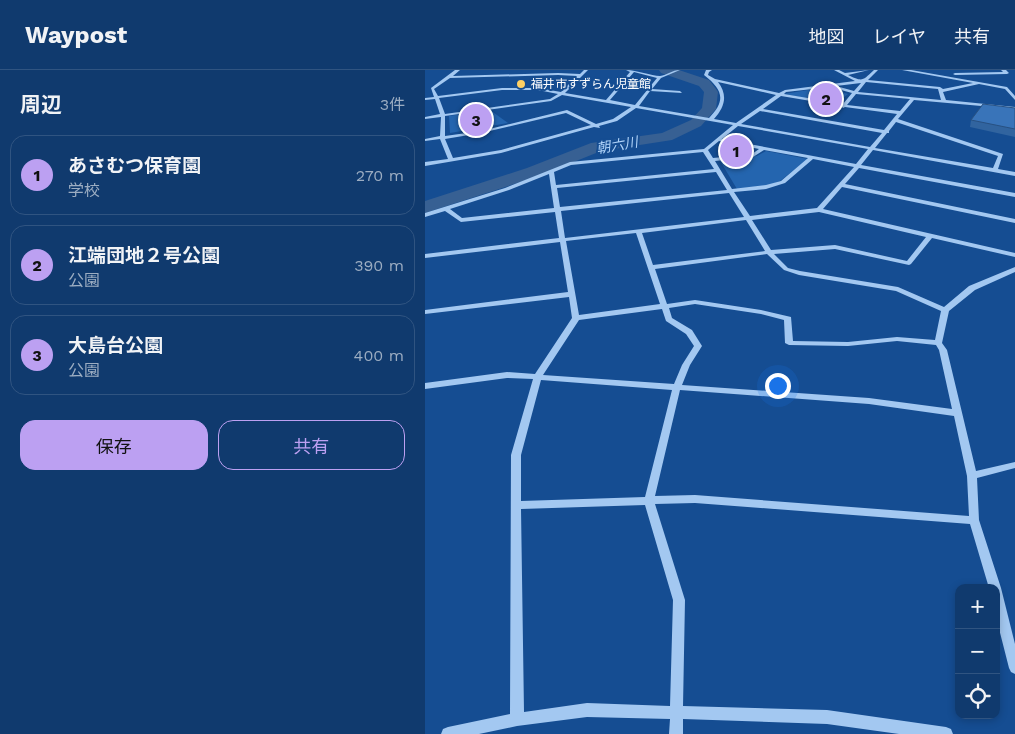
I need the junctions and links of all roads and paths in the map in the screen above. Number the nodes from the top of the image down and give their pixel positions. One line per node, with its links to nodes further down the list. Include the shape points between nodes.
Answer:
1 (458, 70): 14 (street)
2 (586, 70): 12 (street)
3 (678, 70): 15 (street)
4 (710, 70): 16 (street, via 706,75)
5 (836, 70): 11 (street)
6 (867, 70): 11 (street)
7 (876, 70): 18 (street)
8 (905, 70): 13 (street); 20 (street)
9 (1003, 70): 13 (street, via 1007,73)
10 (630, 71): 15 (street); 34 (street)
11 (845, 74): 17 (street)
12 (581, 75): 14 (street); 27 (street)
13 (936, 75): 19 (street)
14 (450, 77): 30 (street, via 432,89)
15 (660, 78): 24 (street)
16 (714, 80): 29 (street); 43 (street, via 722,92 723,101)
17 (858, 81): 18 (street); 21 (street)
18 (865, 81): 20 (street); 28 (street)
19 (983, 83): 22 (street); 25 (street)
20 (898, 84): 25 (street, via 940,88)
21 (829, 85): 28 (street); 29 (street)
22 (1006, 88): 23 (street); 33 (street)
23 (1015, 88)
24 (650, 90): 26 (street); 36 (street)
25 (941, 91): 35 (street)
26 (681, 92)
27 (562, 93): 30 (street, via 515,88); 34 (street); 41 (street, via 551,100)
28 (856, 93): 31 (street); 37 (street)
29 (777, 95): 37 (street); 39 (street)
30 (437, 98): 32 (street); 41 (street)
31 (913, 98): 35 (street); 40 (street)
32 (425, 99)
33 (1015, 99)
34 (607, 101): 36 (street)
35 (944, 101): 38 (street)
36 (637, 106): 43 (street); 46 (street, via 621,118)
37 (843, 107): 40 (street)
38 (1015, 108)
39 (758, 109): 45 (street); 47 (street)
40 (901, 113): 44 (street)
41 (443, 116): 42 (street); 48 (street)
42 (425, 118)
43 (709, 119): 45 (street)
44 (896, 120): 47 (street); 60 (street, via 1001,155)
45 (738, 124): 50 (street); 52 (street)
46 (599, 126): 48 (street, via 567,111); 55 (street)
47 (887, 132): 52 (street)
48 (442, 138): 49 (street); 55 (street)
49 (425, 140)
50 (719, 140): 51 (street); 53 (street)
51 (764, 148): 54 (street); 56 (street, via 753,155)
52 (873, 148): 58 (street); 60 (street)
53 (705, 150): 56 (street); 61 (street, via 570,164)
54 (813, 157): 58 (street); 65 (street, via 776,185)
55 (451, 160): 57 (street)
56 (711, 160): 59 (street)
57 (425, 164)
58 (858, 165): 63 (street); 66 (street)
59 (717, 170): 64 (street); 65 (street)
60 (995, 170): 62 (street)
61 (551, 172): 64 (street); 67 (street)
62 (1015, 174)
63 (841, 185): 69 (street); 72 (street)
64 (553, 187): 68 (street)
65 (731, 191): 68 (street); 71 (street)
66 (1015, 195)
67 (445, 208): 68 (street, via 461,220); 70 (street)
68 (557, 209): 75 (street)
69 (819, 210): 71 (street); 74 (street)
70 (425, 214)
71 (749, 220): 73 (street); 76 (street)
72 (1015, 221)
73 (638, 231): 75 (street); 80 (street)
74 (931, 235): 76 (street, via 909,263 835,247); 78 (street)
75 (563, 240): 77 (street); 82 (street)
76 (769, 252): 80 (street); 84 (street, via 786,270 898,290)
77 (426, 256): 79 (street)
78 (1015, 256)
79 (425, 265)
80 (651, 267): 83 (street)
81 (1015, 268): 84 (street, via 972,288)
82 (572, 294): 85 (street); 86 (street)
83 (665, 307): 86 (street); 87 (street, via 695,302 788,319 789,343 848,344 897,340); 90 (street, via 669,319 689,332 698,346)
84 (945, 310): 87 (street)
85 (425, 312)
86 (576, 318): 88 (street)
87 (938, 343): 91 (street, via 943,350)
88 (538, 376): 89 (street, via 507,375); 90 (street); 95 (street, via 516,455)
89 (425, 386)
90 (677, 387): 91 (street, via 869,402); 94 (street)
91 (957, 413): 93 (street)
92 (1015, 465): 93 (street)
93 (971, 476): 96 (street)
94 (649, 500): 95 (street); 96 (street, via 695,499); 100 (street, via 679,600)
95 (516, 505): 101 (street)
96 (974, 520): 97 (street)
97 (994, 584)
98 (1000, 608): 99 (street)
99 (1015, 668)
100 (678, 713): 101 (street, via 587,710); 103 (street); 104 (street, via 827,717)
101 (517, 719): 102 (street)
102 (448, 734)
103 (676, 734)
104 (946, 734)

